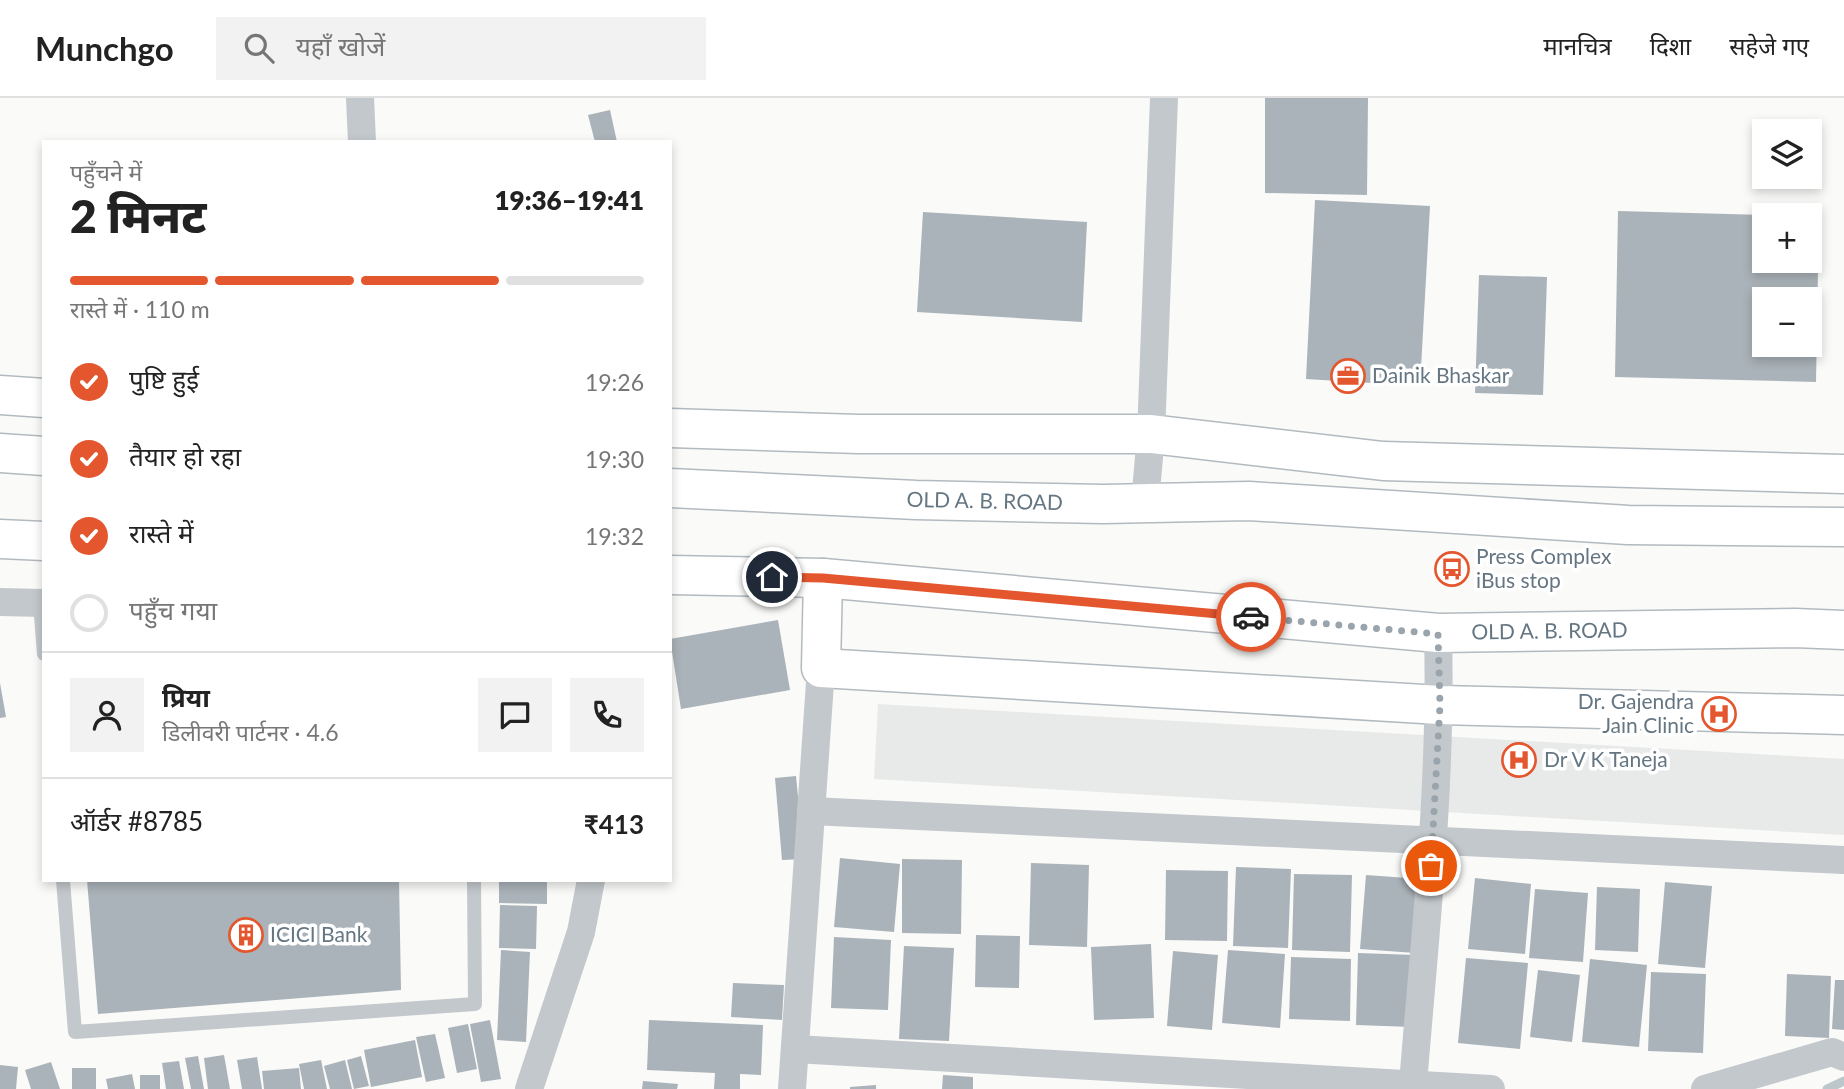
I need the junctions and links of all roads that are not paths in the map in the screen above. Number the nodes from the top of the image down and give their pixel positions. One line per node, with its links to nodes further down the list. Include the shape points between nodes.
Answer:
1 (360, 98): 3 (street)
2 (1164, 98): 7 (street)
3 (362, 140)
4 (0, 395): 5 (main road)
5 (42, 398)
6 (672, 428): 7 (main road, via 859,434)
7 (1151, 434): 10 (main road, via 1382,461); 12 (street)
8 (0, 453): 9 (main road)
9 (42, 456)
10 (1844, 474)
11 (672, 488): 12 (main road, OLD A. B. ROAD, via 916,500)
12 (1145, 503): 13 (main road, OLD A. B. ROAD, via 1249,501 1628,525)
13 (1844, 527)
14 (0, 539): 15 (main road)
15 (42, 541)
16 (672, 575): 17 (main road, OLD A. B. ROAD)
17 (823, 578): 21 (main road, OLD A. B. ROAD); 22 (main road)
18 (0, 602): 19 (street)
19 (42, 603)
20 (1844, 630): 21 (main road, OLD A. B. ROAD)
21 (1438, 634): 23 (street)
22 (821, 668): 23 (main road); 25 (street)
23 (1440, 705): 24 (main road); 26 (street)
24 (1844, 715)
25 (811, 811): 26 (street); 31 (street)
26 (1433, 839): 27 (street); 34 (street)
27 (1844, 860)
28 (63, 882): 29 (lane, via 75,1032 475,1003)
29 (474, 882)
30 (591, 882): 35 (street, via 581,932)
31 (795, 1049): 33 (street); 36 (street)
32 (1844, 1057): 38 (street, via 1832,1052)
33 (1036, 1076): 34 (street)
34 (1410, 1087): 37 (street)
35 (529, 1089)
36 (792, 1089)
37 (1491, 1089)
38 (1704, 1089)

